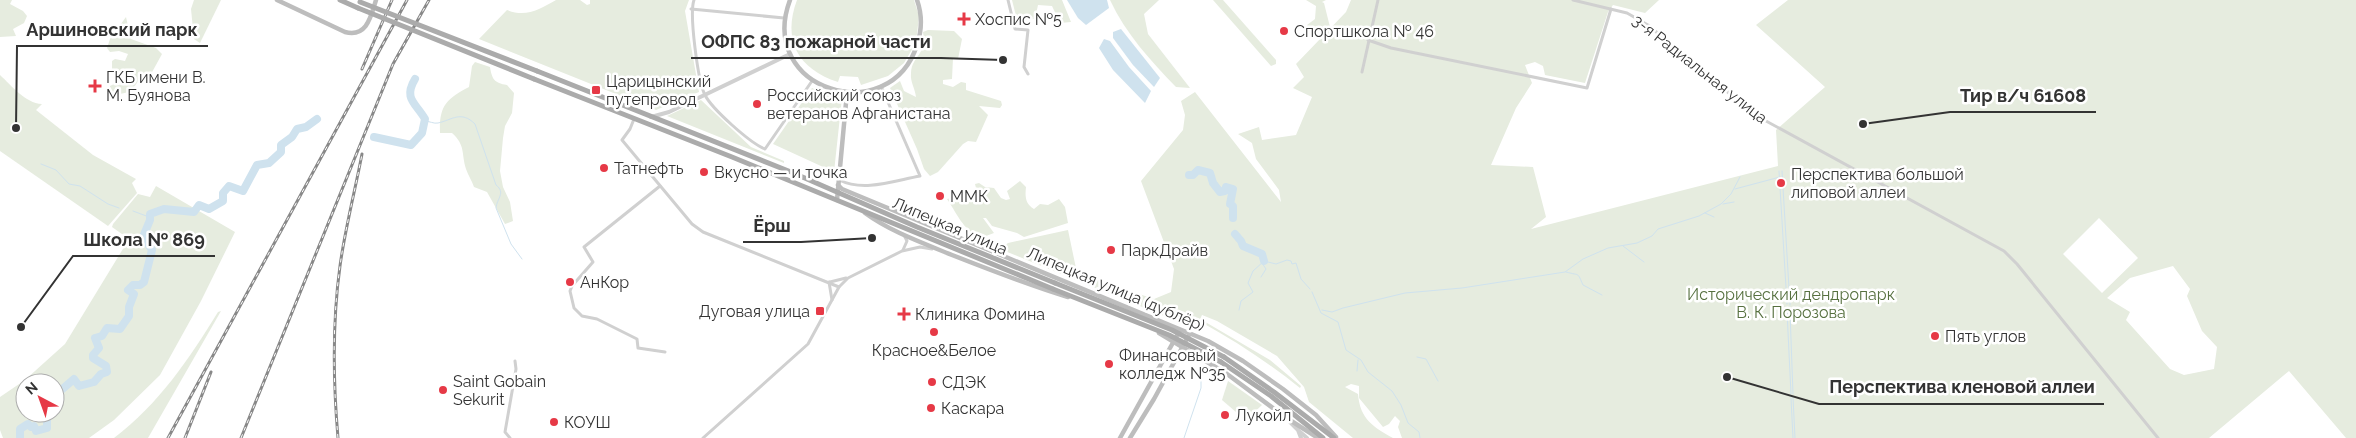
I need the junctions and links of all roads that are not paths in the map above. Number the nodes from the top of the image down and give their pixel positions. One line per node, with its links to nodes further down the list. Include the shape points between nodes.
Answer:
1 (277, 0): 3 (main road, via 345,32 356,34 369,22)
2 (340, 0): 24 (main road, Липецкая улица, bridge)
3 (376, 0)
4 (694, 0): 11 (street)
5 (790, 0): 13 (main road)
6 (917, 0): 19 (main road, via 921,28 915,53 900,72)
7 (1008, 0): 17 (street, via 1015,29 1028,30 1024,67)
8 (1378, 0): 14 (street)
9 (1573, 0): 12 (street, 3-я Радиальная улица)
10 (358, 1): 23 (main road, Липецкая улица, bridge)
11 (691, 9): 13 (street); 21 (street)
12 (1611, 9): 14 (street, via 1587,88 1391,48); 61 (street, 3-я Радиальная улица, via 1627,12 1648,25 1726,92 1771,125 2004,251)
13 (784, 18): 15 (main road)
14 (1368, 40): 16 (street)
15 (790, 54): 18 (main road); 21 (street)
16 (1362, 72)
17 (1028, 74)
18 (812, 81): 20 (main road); 21 (street, via 765,149 740,131)
19 (881, 86): 20 (main road); 26 (street, via 920,176 865,186)
20 (847, 92): 26 (main road)
21 (705, 95): 22 (street)
22 (669, 112): 23 (street); 25 (street)
23 (650, 118): 25 (main road, Липецкая улица)
24 (634, 119): 27 (street, via 622,140); 29 (main road, Липецкая улица)
25 (670, 125): 28 (main road, Липецкая улица)
26 (838, 182): 28 (main road); 31 (main road, Липецкая улица (дублёр), via 842,189)
27 (660, 186): 37 (street, via 692,224 703,232); 46 (street, via 584,247 594,262 570,292 574,308 582,316 597,319 637,340 638,348 642,350)
28 (837, 192): 29 (main road); 30 (main road, Липецкая улица)
29 (837, 200): 32 (main road, Липецкая улица)
30 (867, 204): 31 (main road, Липецкая улица (дублёр)); 38 (main road, Липецкая улица)
31 (892, 211): 38 (main road, Липецкая улица (дублёр))
32 (864, 213): 33 (main road, Липецкая улица (дублёр)); 38 (main road, Липецкая улица)
33 (904, 235): 34 (main road, Липецкая улица (дублёр)); 35 (street, via 907,241)
34 (940, 250): 35 (street, via 920,247); 38 (main road, Липецкая улица (дублёр), via 1034,287)
35 (902, 251): 36 (street)
36 (848, 278): 37 (street); 39 (street)
37 (829, 282): 39 (street); 40 (street)
38 (1055, 286): 41 (main road, Липецкая улица (дублёр)); 43 (main road, Липецкая улица (дублёр)); 47 (main road, Липецкая улица, bridge, via 1172,330)
39 (839, 287): 40 (street)
40 (832, 301): 53 (street, via 808,344)
41 (1181, 329): 42 (main road, Липецкая улица (дублёр)); 43 (main road)
42 (1190, 332): 44 (main road, Липецкая улица (дублёр)); 45 (main road)
43 (1174, 342): 45 (main road, Липецкая улица (дублёр)); 54 (main road)
44 (1217, 346): 49 (street, via 1210,344 1203,348 1201,355); 60 (main road, Липецкая улица (дублёр), via 1283,389 1316,415)
45 (1182, 347): 49 (main road, Липецкая улица (дублёр)); 55 (main road)
46 (665, 352)
47 (1223, 360): 59 (main road, Липецкая улица); 60 (main road, Липецкая улица, via 1274,392)
48 (515, 361): 52 (street, via 505,432)
49 (1206, 362): 50 (main road, Липецкая улица (дублёр))
50 (1285, 417): 51 (street); 58 (main road, Липецкая улица (дублёр))
51 (1298, 430): 56 (street); 57 (street)
52 (510, 438)
53 (703, 438)
54 (1120, 438)
55 (1130, 438)
56 (1301, 438)
57 (1307, 438)
58 (1318, 438)
59 (1323, 438)
60 (1335, 438)
61 (2158, 438)

